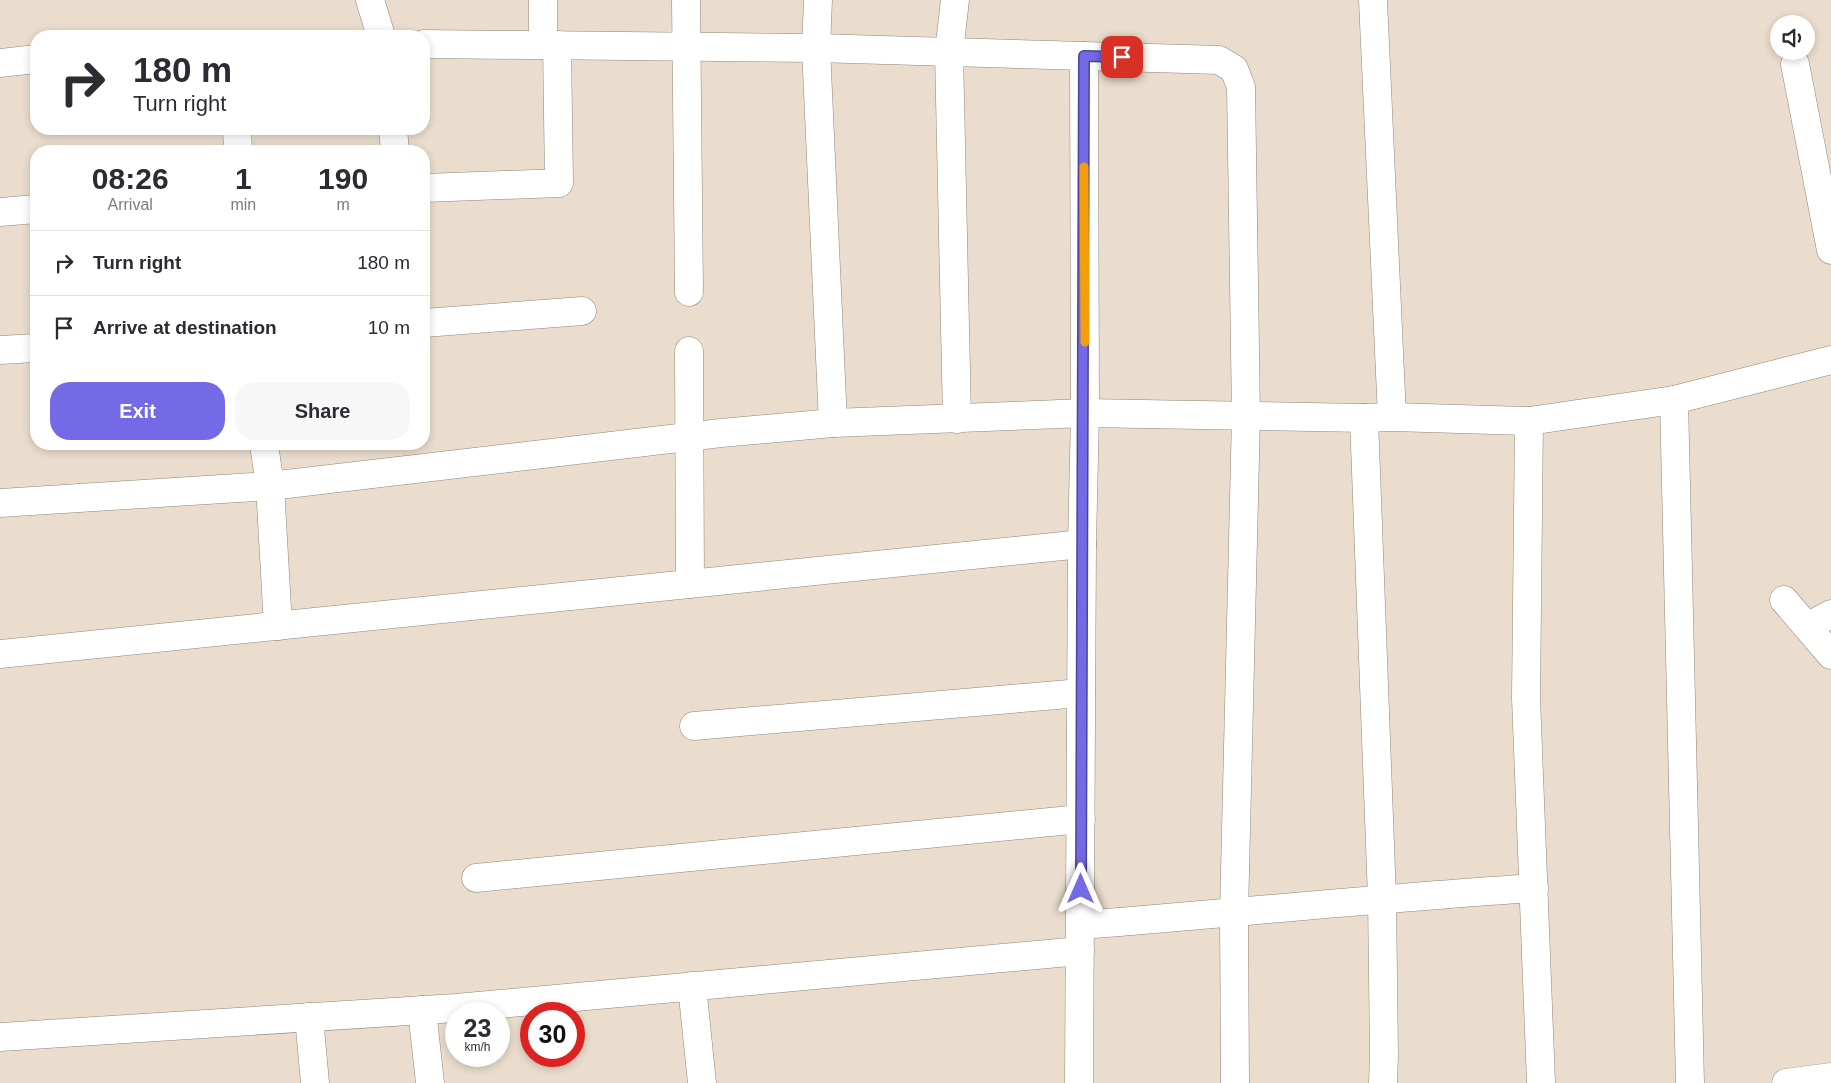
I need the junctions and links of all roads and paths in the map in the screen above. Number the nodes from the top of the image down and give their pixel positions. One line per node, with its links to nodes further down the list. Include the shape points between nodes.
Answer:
1 (370, 0): 7 (street)
2 (543, 0): 9 (street)
3 (686, 0): 10 (street)
4 (818, 0): 11 (street)
5 (955, 0): 12 (street)
6 (1373, 0): 31 (street)
7 (379, 30)
8 (430, 44): 9 (street)
9 (550, 45): 10 (street); 17 (street, via 559,182)
10 (687, 47): 11 (street); 21 (street)
11 (816, 48): 12 (street); 35 (street)
12 (949, 52): 13 (street); 33 (street)
13 (1084, 56): 29 (street); 30 (street, via 1220,60 1234,69 1241,87)
14 (30, 60): 15 (street)
15 (0, 63)
16 (1794, 64): 20 (street)
17 (430, 188)
18 (30, 210): 19 (street)
19 (0, 212)
20 (1831, 250)
21 (688, 292)
22 (582, 312): 23 (street)
23 (430, 323)
24 (30, 348): 25 (street)
25 (0, 350)
26 (689, 351): 36 (street)
27 (1831, 360): 28 (street)
28 (1674, 400): 34 (street); 68 (street)
29 (1085, 413): 30 (street); 33 (street); 40 (street)
30 (1246, 416): 32 (street); 54 (street)
31 (1392, 417): 32 (street); 34 (street)
32 (1364, 418): 53 (street)
33 (957, 419): 35 (street)
34 (1528, 421): 52 (street, via 1526,698)
35 (832, 423): 36 (street)
36 (690, 437): 38 (street); 41 (street)
37 (265, 450): 38 (street)
38 (270, 486): 39 (street); 44 (street)
39 (0, 503)
40 (1082, 544): 41 (street); 48 (street)
41 (690, 584): 44 (street)
42 (1784, 600): 45 (street)
43 (1831, 614): 45 (street)
44 (278, 626): 46 (street)
45 (1807, 627): 47 (street)
46 (0, 654)
47 (1831, 655)
48 (1081, 694): 49 (street); 50 (street)
49 (694, 726)
50 (1081, 819): 51 (street); 55 (street)
51 (476, 878)
52 (1534, 888): 53 (street); 67 (street)
53 (1382, 898): 54 (street); 66 (street)
54 (1234, 912): 55 (street); 65 (street)
55 (1081, 938): 56 (street); 64 (street)
56 (692, 986): 57 (street); 63 (street)
57 (422, 1010): 58 (street); 62 (street)
58 (309, 1017): 59 (street); 61 (street)
59 (0, 1037)
60 (1831, 1078): 69 (street)
61 (315, 1083)
62 (430, 1083)
63 (702, 1083)
64 (1079, 1083)
65 (1235, 1083)
66 (1383, 1083)
67 (1542, 1083)
68 (1690, 1083)
69 (1786, 1083)

